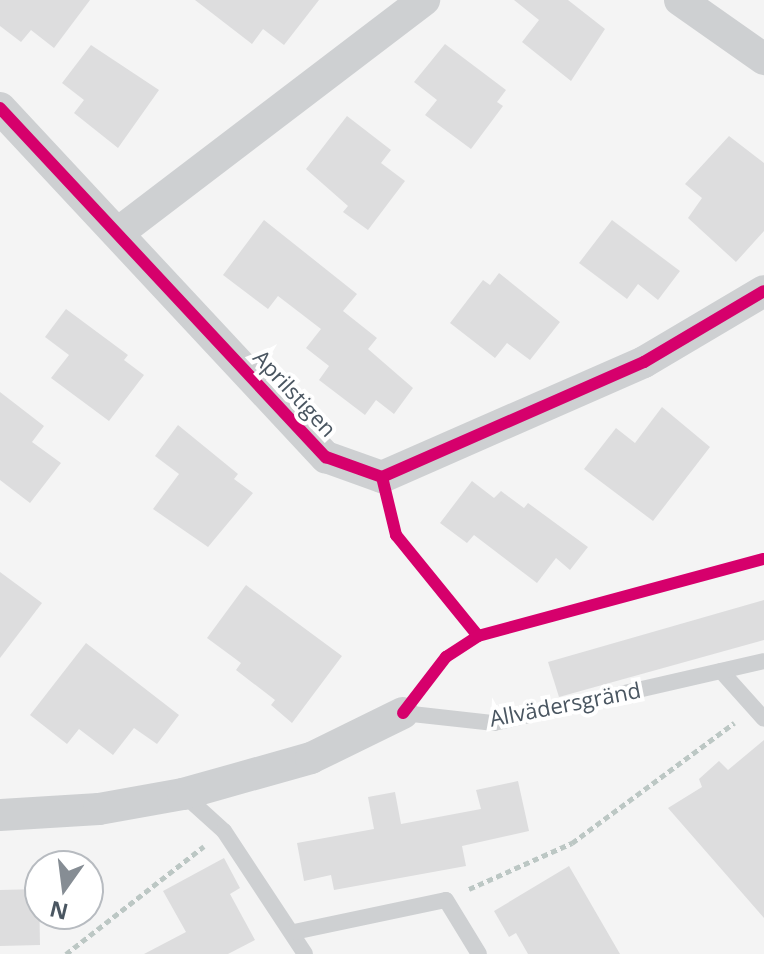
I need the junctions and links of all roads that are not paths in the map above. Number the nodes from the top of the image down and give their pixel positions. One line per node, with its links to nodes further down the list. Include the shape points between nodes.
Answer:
1 (424, 0): 5 (street)
2 (680, 0): 3 (street)
3 (764, 59)
4 (0, 108): 5 (street, Aprilstigen)
5 (118, 233): 6 (street, Aprilstigen, via 326,457 382,477 644,362)
6 (764, 291)
7 (764, 661): 8 (lane, Allvädersgränd)
8 (721, 671): 9 (lane, Allvädersgränd, via 494,723); 10 (lane)
9 (403, 713): 11 (street, Allvädersgränd, via 311,758)
10 (759, 714)
11 (183, 794): 12 (street, Allvädersgränd, via 99,809); 13 (lane, via 224,831)
12 (0, 815)
13 (294, 932): 14 (lane); 15 (lane, via 446,900)
14 (305, 954)
15 (479, 954)

